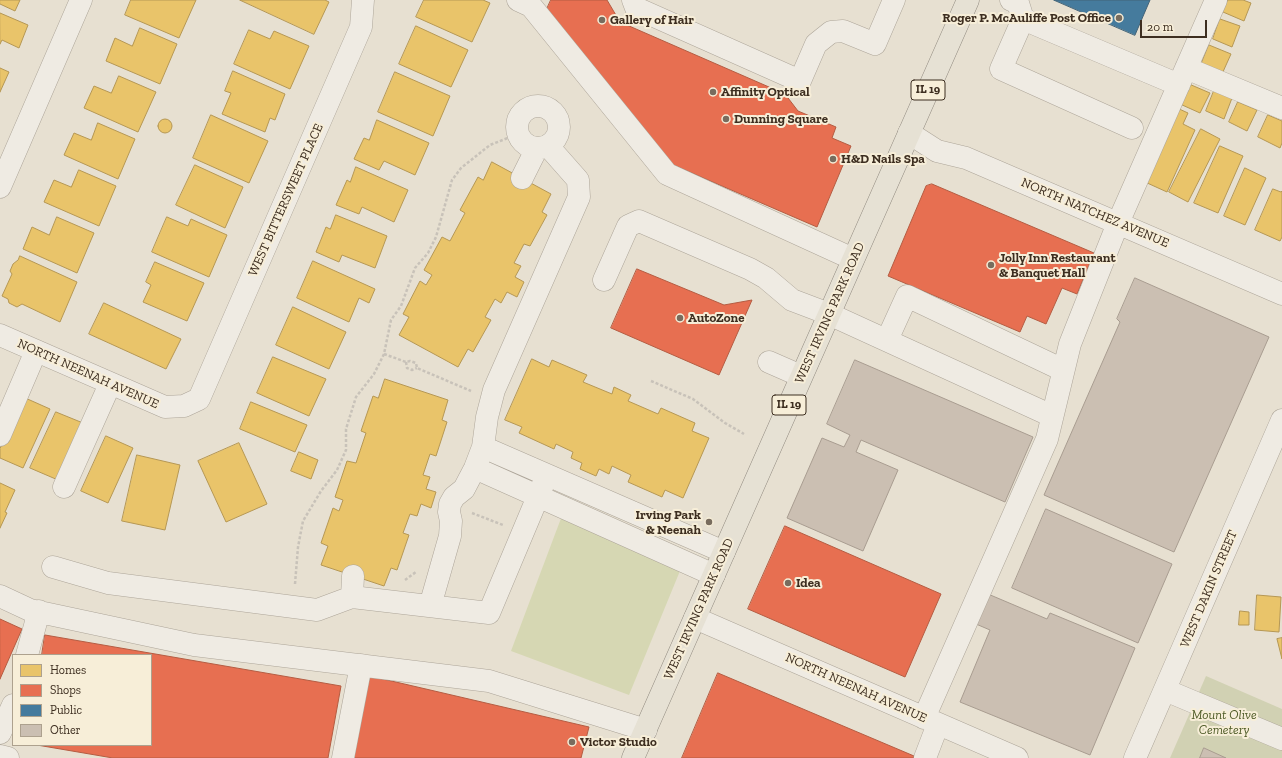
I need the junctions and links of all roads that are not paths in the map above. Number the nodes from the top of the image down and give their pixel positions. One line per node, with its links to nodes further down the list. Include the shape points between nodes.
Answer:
1 (81, 0): 16 (street)
2 (363, 0): 29 (street, WEST BITTERSWEET PLACE, via 361,27)
3 (518, 0): 18 (street, via 531,6 667,174)
4 (633, 0): 5 (street, via 636,8 800,81 816,44 831,32 843,31 875,44)
5 (894, 0)
6 (968, 0): 13 (main road, WEST IRVING PARK ROAD / IL 19)
7 (1011, 0): 9 (street, via 1018,3)
8 (1216, 0): 10 (street)
9 (1023, 19): 10 (street); 12 (street, via 1001,69)
10 (1182, 76): 11 (street); 17 (street)
11 (1282, 108)
12 (1132, 128)
13 (909, 133): 17 (street, NORTH NATCHEZ AVENUE, via 937,151 966,158); 18 (main road, WEST IRVING PARK ROAD / IL 19)
14 (542, 147): 14 (street, via 554,142 559,122 557,116 546,106 532,106 517,120 518,134 525,144); 15 (street); 33 (street, via 578,180 579,197 498,383 486,417)
15 (522, 178)
16 (0, 187)
17 (1118, 223): 20 (street, NORTH NATCHEZ AVENUE); 26 (street, via 1070,344)
18 (854, 259): 21 (main road, WEST IRVING PARK ROAD / IL 19)
19 (604, 280): 21 (street, via 628,226 639,221 750,269 766,278 792,300)
20 (1282, 294)
21 (829, 314): 23 (street); 27 (main road, WEST IRVING PARK ROAD / IL 19)
22 (0, 335): 24 (street, NORTH NEENAH AVENUE)
23 (887, 340): 26 (street, via 906,296); 30 (street)
24 (36, 351): 28 (street, NORTH NEENAH AVENUE); 32 (street)
25 (769, 362): 27 (street)
26 (1064, 370): 30 (street)
27 (802, 376): 40 (main road, WEST IRVING PARK ROAD / IL 19)
28 (110, 384): 29 (street, NORTH NEENAH AVENUE, via 164,407 184,406); 36 (street)
29 (200, 399)
30 (1052, 416): 51 (street, via 1046,439)
31 (1282, 420): 49 (street, WEST DAKIN STREET)
32 (0, 435)
33 (483, 447): 34 (street); 35 (street)
34 (475, 468): 37 (street); 44 (street, via 464,489 450,504 450,536)
35 (547, 475): 37 (street); 38 (street)
36 (64, 487)
37 (538, 496): 39 (street); 44 (street, via 488,613)
38 (615, 505): 39 (street); 40 (street)
39 (606, 526): 42 (street)
40 (724, 552): 42 (main road, WEST IRVING PARK ROAD / IL 19)
41 (54, 567): 44 (street, via 108,583 317,610 353,586 379,600)
42 (714, 575): 46 (main road, WEST IRVING PARK ROAD / IL 19)
43 (0, 596): 45 (street, via 30,610)
44 (430, 606)
45 (39, 611): 47 (street); 48 (street, via 194,645)
46 (695, 618): 51 (street, NORTH NEENAH AVENUE); 52 (main road, WEST IRVING PARK ROAD / IL 19)
47 (27, 654)
48 (361, 665): 52 (street, via 489,681); 57 (street)
49 (1165, 690): 54 (street); 61 (street, WEST DAKIN STREET)
50 (12, 707): 53 (street)
51 (931, 721): 59 (street); 60 (street, NORTH NEENAH AVENUE)
52 (646, 730): 58 (main road, WEST IRVING PARK ROAD / IL 19)
53 (0, 733)
54 (1282, 739)
55 (0, 756): 56 (street)
56 (8, 758)
57 (343, 758)
58 (633, 758)
59 (925, 758)
60 (1017, 758)
61 (1136, 758)

